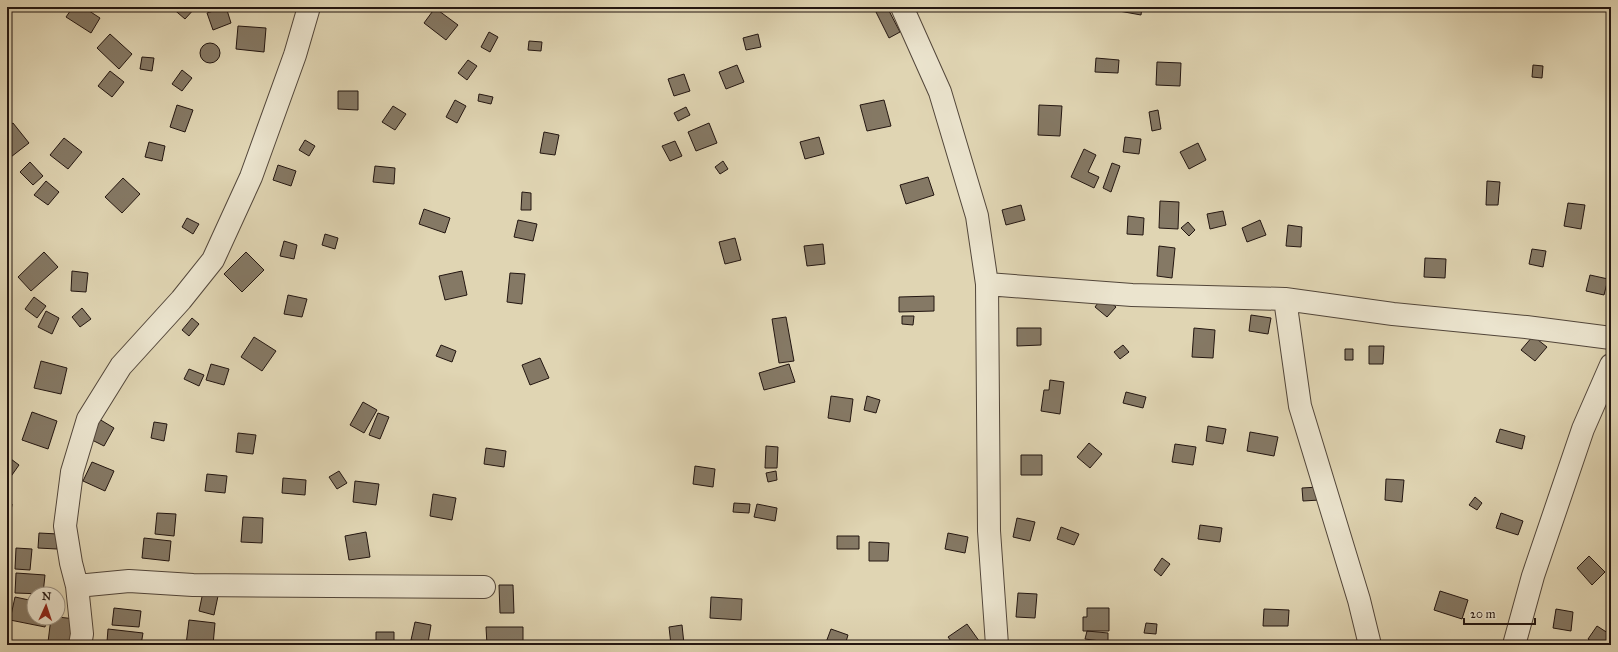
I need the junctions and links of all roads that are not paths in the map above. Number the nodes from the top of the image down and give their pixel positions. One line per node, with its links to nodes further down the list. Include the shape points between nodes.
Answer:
1 (309, 7): 7 (street, via 295,55 251,178 213,260 182,300 121,366 88,419 72,472 65,526)
2 (902, 7): 3 (street, via 940,92 977,216)
3 (987, 284): 4 (street, via 1132,295); 10 (street, via 989,530)
4 (1285, 299): 5 (street); 11 (street, via 1300,406 1359,600)
5 (1611, 338)
6 (1611, 365): 12 (street, via 1583,429 1533,576)
7 (77, 586): 8 (street, via 129,581); 9 (street, via 82,634)
8 (484, 587)
9 (80, 645)
10 (997, 645)
11 (1370, 645)
12 (1514, 645)

